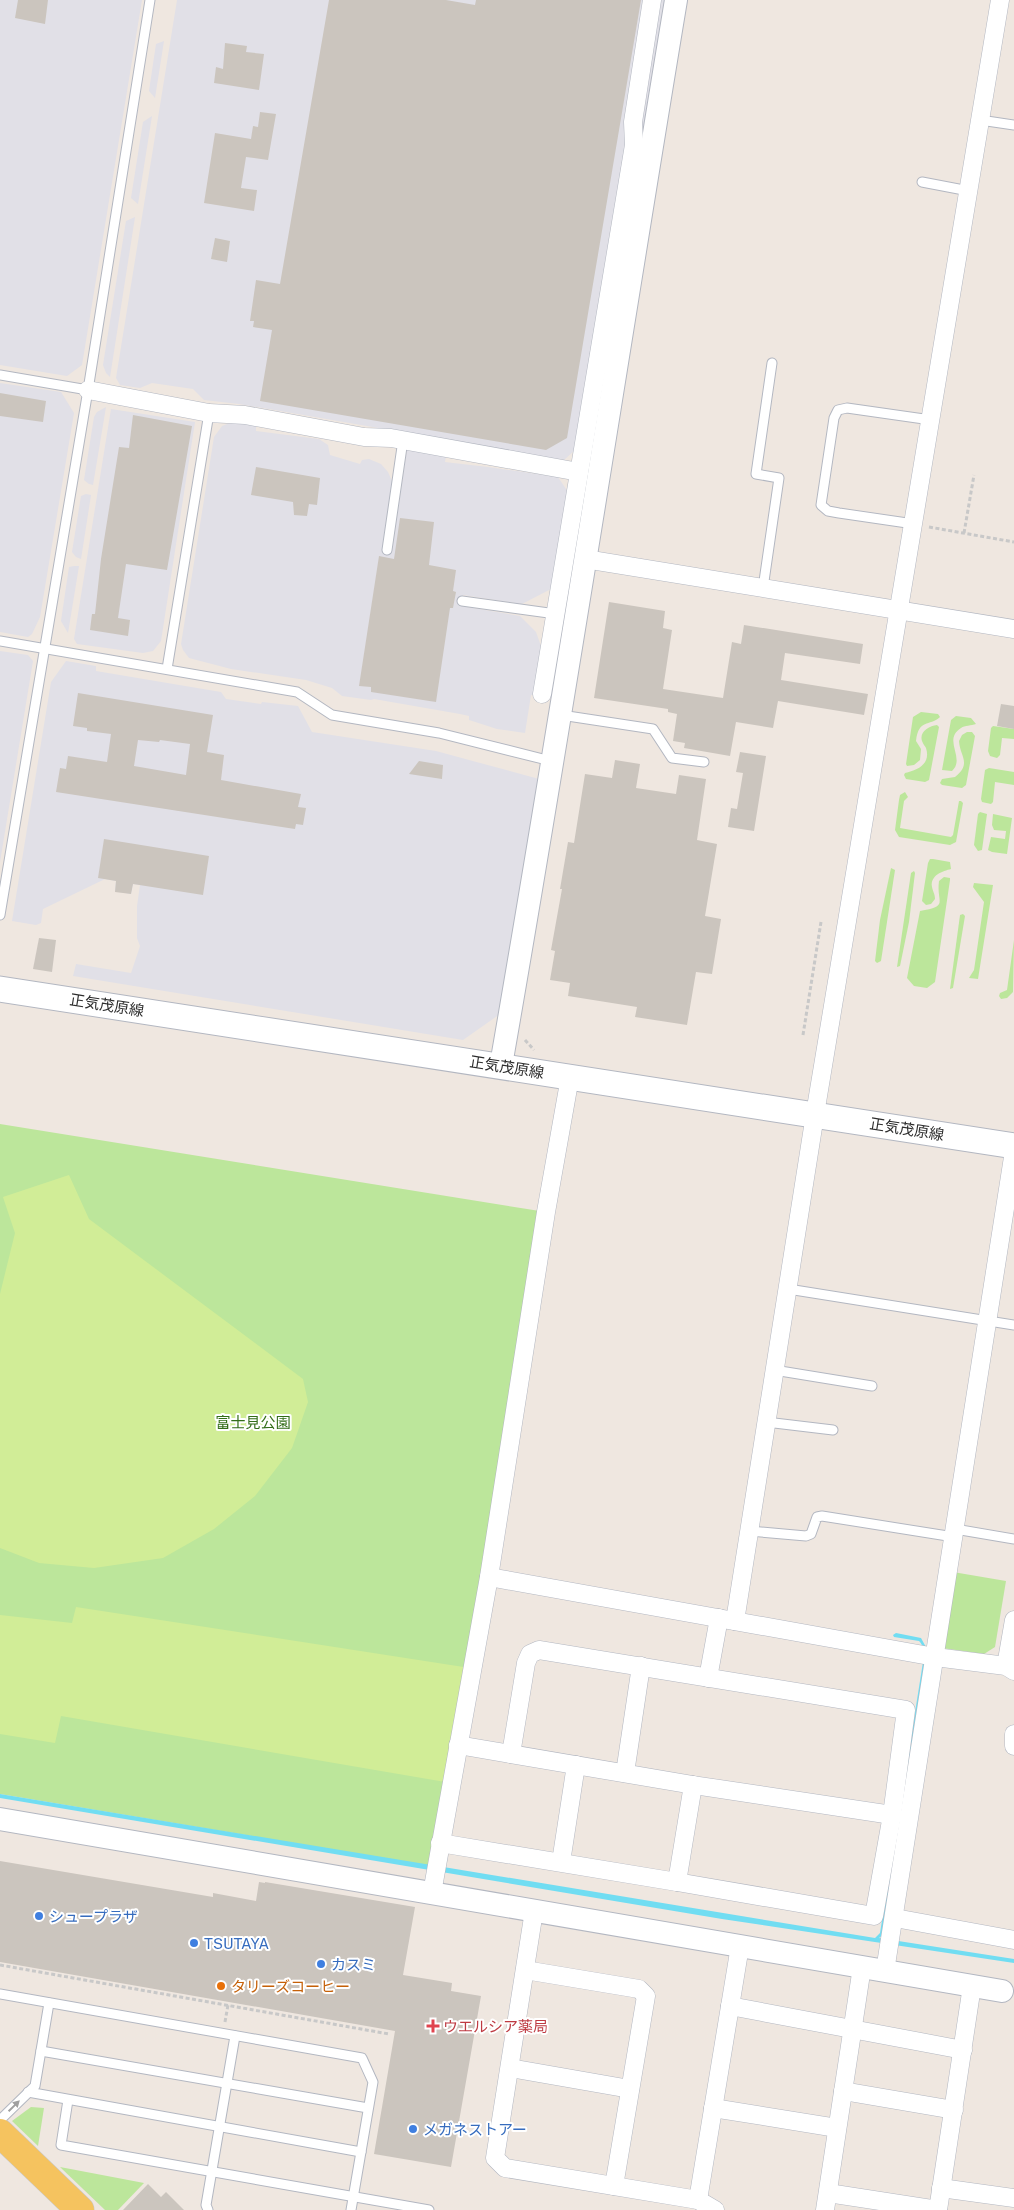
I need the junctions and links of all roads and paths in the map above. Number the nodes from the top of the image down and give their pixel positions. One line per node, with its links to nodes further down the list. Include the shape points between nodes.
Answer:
1 (150, 0): 11 (lane)
2 (652, 0): 15 (street, via 633,122 634,145)
3 (676, 0): 21 (street)
4 (1000, 0): 5 (street)
5 (980, 120): 6 (lane); 8 (street)
6 (1014, 125)
7 (922, 182): 8 (lane)
8 (968, 191): 13 (street)
9 (772, 363): 22 (lane, via 756,474 779,478)
10 (0, 374): 11 (lane)
11 (88, 390): 12 (street); 28 (lane)
12 (209, 413): 14 (street, via 245,415 364,437); 29 (lane)
13 (931, 420): 17 (street); 17 (lane, via 847,408 838,410 834,418 821,505 839,514)
14 (403, 440): 15 (street); 20 (lane)
15 (579, 472): 25 (street)
16 (974, 475): 18 (path)
17 (914, 524): 18 (path); 24 (street)
18 (964, 533): 19 (path)
19 (1014, 542)
20 (386, 550)
21 (585, 559): 22 (street); 31 (street)
22 (763, 588): 24 (street)
23 (462, 601): 25 (lane)
24 (900, 610): 26 (street); 40 (street)
25 (556, 614): 30 (street)
26 (1014, 629)
27 (0, 641): 28 (lane)
28 (45, 649): 29 (lane); 34 (lane)
29 (167, 669): 32 (lane, via 297,692 332,715 439,733)
30 (542, 694)
31 (561, 715): 32 (street); 33 (lane, via 653,729 672,758)
32 (553, 761): 38 (street)
33 (704, 762)
34 (0, 915)
35 (821, 922): 37 (path)
36 (0, 989): 38 (main road, 正気茂原線)
37 (803, 1035)
38 (501, 1065): 39 (main road, 正気茂原線)
39 (570, 1077): 40 (main road, 正気茂原線); 53 (street)
40 (815, 1114): 41 (main road, 正気茂原線); 43 (street)
41 (1014, 1146)
42 (1014, 1150): 44 (street)
43 (788, 1289): 44 (lane); 46 (street)
44 (988, 1320): 45 (lane); 51 (street)
45 (1014, 1324)
46 (774, 1370): 47 (lane); 48 (street)
47 (872, 1386)
48 (766, 1422): 49 (lane); 50 (street)
49 (833, 1430)
50 (749, 1531): 51 (lane, via 806,1536 811,1534 817,1517 822,1516); 54 (street)
51 (954, 1533): 52 (lane); 56 (street)
52 (1014, 1538)
53 (489, 1577): 54 (street); 61 (street)
54 (727, 1620): 56 (street); 59 (street)
55 (1014, 1620): 58 (street)
56 (935, 1657): 58 (street); 74 (street)
57 (641, 1666): 59 (street); 63 (street, via 539,1650 530,1654); 65 (street)
58 (1010, 1668)
59 (708, 1678): 67 (street, via 906,1710)
60 (1014, 1734): 62 (street)
61 (458, 1745): 63 (street); 69 (street)
62 (1014, 1746)
63 (511, 1754): 64 (street)
64 (576, 1765): 65 (street); 70 (street)
65 (625, 1773): 66 (street)
66 (693, 1785): 67 (street); 71 (street)
67 (892, 1814): 71 (street, via 874,1916)
68 (0, 1819): 72 (street)
69 (440, 1843): 70 (street); 72 (street)
70 (561, 1862): 71 (street)
71 (677, 1882)
72 (432, 1893): 73 (street)
73 (534, 1911): 76 (street); 79 (street)
74 (895, 1918): 75 (street); 80 (street)
75 (1014, 1940)
76 (740, 1946): 78 (street); 85 (street)
77 (0, 1965): 87 (path)
78 (862, 1967): 80 (street); 86 (street)
79 (525, 1970): 91 (street); 93 (street, via 639,1989 646,1996)
80 (885, 1971): 81 (street)
81 (972, 1986): 82 (street); 90 (street)
82 (1008, 1993)
83 (0, 1994): 84 (lane)
84 (49, 2003): 88 (lane); 89 (lane)
85 (730, 2006): 86 (street); 98 (street)
86 (852, 2030): 90 (street); 94 (street)
87 (388, 2034)
88 (235, 2036): 92 (lane); 97 (lane, via 362,2058 373,2082)
89 (41, 2050): 92 (lane); 95 (lane, via 35,2086)
90 (963, 2050): 99 (street)
91 (510, 2068): 93 (street); 106 (street, via 495,2158 505,2168)
92 (227, 2083): 97 (lane); 101 (lane)
93 (630, 2089): 106 (street)
94 (843, 2091): 99 (street); 102 (street)
95 (28, 2092): 96 (lane); 100 (lane, one-way to 95)
96 (68, 2100): 101 (lane); 105 (lane, via 61,2145)
97 (368, 2108): 104 (lane)
98 (713, 2108): 102 (street); 110 (street)
99 (954, 2110): 107 (street)
100 (0, 2120)
101 (220, 2126): 104 (lane); 105 (lane)
102 (837, 2128): 111 (street)
103 (0, 2133): 112 (main road)
104 (361, 2152): 108 (lane)
105 (212, 2172): 108 (lane); 113 (lane, via 206,2205)
106 (614, 2186): 110 (street)
107 (942, 2188): 109 (street); 117 (street)
108 (353, 2198): 114 (lane); 115 (lane)
109 (1014, 2198)
110 (698, 2200): 116 (street)
111 (826, 2201): 117 (street)
112 (80, 2210)
113 (208, 2210)
114 (351, 2210)
115 (429, 2210)
116 (715, 2210)
117 (938, 2210)

